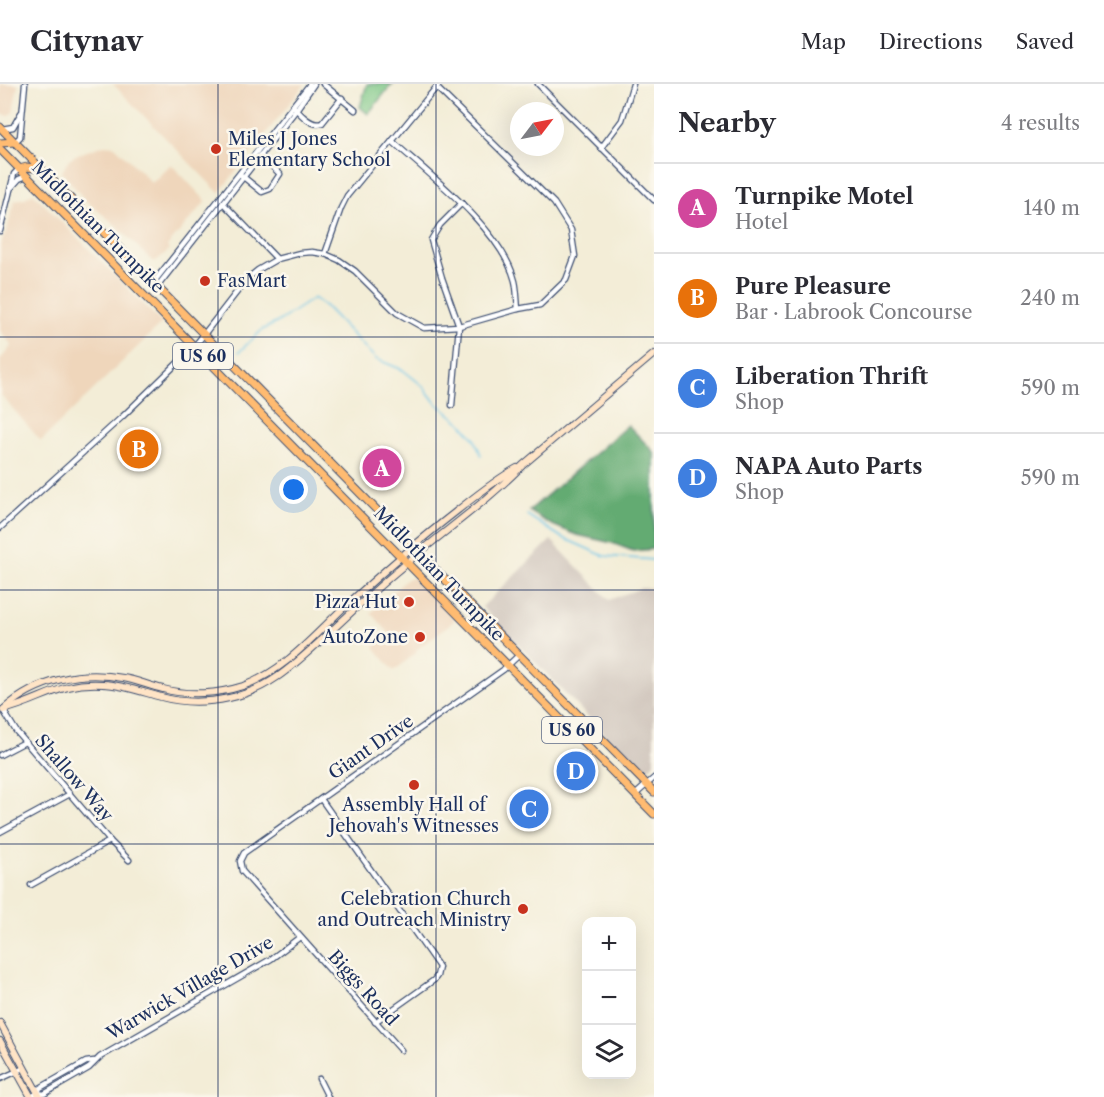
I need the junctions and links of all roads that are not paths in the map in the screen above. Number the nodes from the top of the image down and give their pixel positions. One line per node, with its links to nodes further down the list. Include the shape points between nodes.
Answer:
1 (25, 84): 12 (street)
2 (312, 84): 10 (street)
3 (323, 84): 9 (street)
4 (538, 84): 8 (street)
5 (549, 84): 8 (street)
6 (633, 84): 17 (street, via 622,120)
7 (438, 86): 14 (street); 32 (street, via 554,203 571,230 574,256 566,280 540,305)
8 (544, 90): 17 (street)
9 (342, 98): 10 (street, via 319,125); 11 (street)
10 (294, 108): 19 (street)
11 (356, 110)
12 (22, 111): 13 (street, via 13,127); 15 (street, via 20,137)
13 (1, 128): 15 (main road, Midlothian Turnpike / US 60)
14 (392, 141): 27 (street); 29 (street, via 347,196)
15 (15, 142): 16 (main road); 21 (main road, Midlothian Turnpike / US 60)
16 (0, 143)
17 (601, 148): 25 (street)
18 (0, 149): 20 (main road, Midlothian Turnpike / US 60)
19 (258, 154): 22 (street); 22 (street, via 280,174 270,189 262,192)
20 (19, 169): 21 (main road); 23 (main road, Midlothian Turnpike / US 60); 24 (street)
21 (41, 169): 31 (main road, Midlothian Turnpike / US 60)
22 (241, 175): 26 (street)
23 (27, 176): 24 (street, via 17,180); 35 (main road, Midlothian Turnpike / US 60)
24 (11, 189): 28 (street)
25 (654, 200)
26 (221, 201): 30 (street); 31 (street)
27 (462, 203): 32 (street, via 501,250 514,280); 33 (street, via 431,240)
28 (0, 231)
29 (325, 254): 30 (street, via 300,253); 33 (street, via 355,271 397,313 424,328)
30 (277, 259): 34 (street, via 243,283)
31 (155, 285): 34 (main road, Midlothian Turnpike / US 60)
32 (518, 309): 33 (street)
33 (459, 326): 37 (street)
34 (204, 335): 35 (street); 40 (main road, Midlothian Turnpike / US 60)
35 (194, 347): 39 (street); 42 (main road, Midlothian Turnpike / US 60)
36 (654, 354): 38 (street)
37 (452, 405)
38 (523, 465): 40 (street, via 500,477); 41 (street)
39 (0, 528)
40 (413, 546): 41 (main road, Midlothian Turnpike / US 60); 42 (street)
41 (419, 552): 43 (street); 46 (main road, Midlothian Turnpike / US 60)
42 (401, 556): 43 (main road, Midlothian Turnpike / US 60); 44 (street)
43 (407, 562): 45 (street); 47 (main road, Midlothian Turnpike / US 60)
44 (302, 647): 45 (street); 48 (street, via 270,673 227,690 179,692 117,677 77,676 31,690)
45 (307, 653): 48 (street, via 273,680 228,698 182,701 120,686 86,684 55,690)
46 (519, 655): 47 (street, Giant Drive); 52 (main road, Midlothian Turnpike / US 60)
47 (508, 665): 55 (main road, Midlothian Turnpike / US 60); 56 (street, Giant Drive)
48 (2, 710): 49 (street, Shallow Way)
49 (25, 742): 50 (street); 54 (street, Shallow Way)
50 (0, 755)
51 (654, 778): 52 (street)
52 (647, 785): 53 (main road, Midlothian Turnpike / US 60); 55 (street)
53 (654, 792)
54 (70, 794): 58 (street); 59 (street, Shallow Way)
55 (635, 795): 57 (main road, Midlothian Turnpike / US 60)
56 (321, 799): 61 (street, Giant Drive, via 244,853); 64 (street, via 437,962 439,972 434,980)
57 (654, 814)
58 (0, 832)
59 (110, 841): 60 (street, Shallow Way); 62 (street)
60 (129, 860)
61 (240, 861): 63 (street, Biggs Road, via 242,871)
62 (31, 885)
63 (300, 937): 64 (street, Biggs Road); 72 (street, Warwick Village Drive, via 271,959 40,1088)
64 (375, 1022): 67 (street, Biggs Road)
65 (0, 1023): 68 (street)
66 (0, 1041): 69 (street)
67 (400, 1050)
68 (24, 1068): 69 (street); 72 (street)
69 (16, 1071): 70 (street); 72 (street)
70 (1, 1077)
71 (319, 1079): 73 (street)
72 (36, 1096)
73 (328, 1097)

